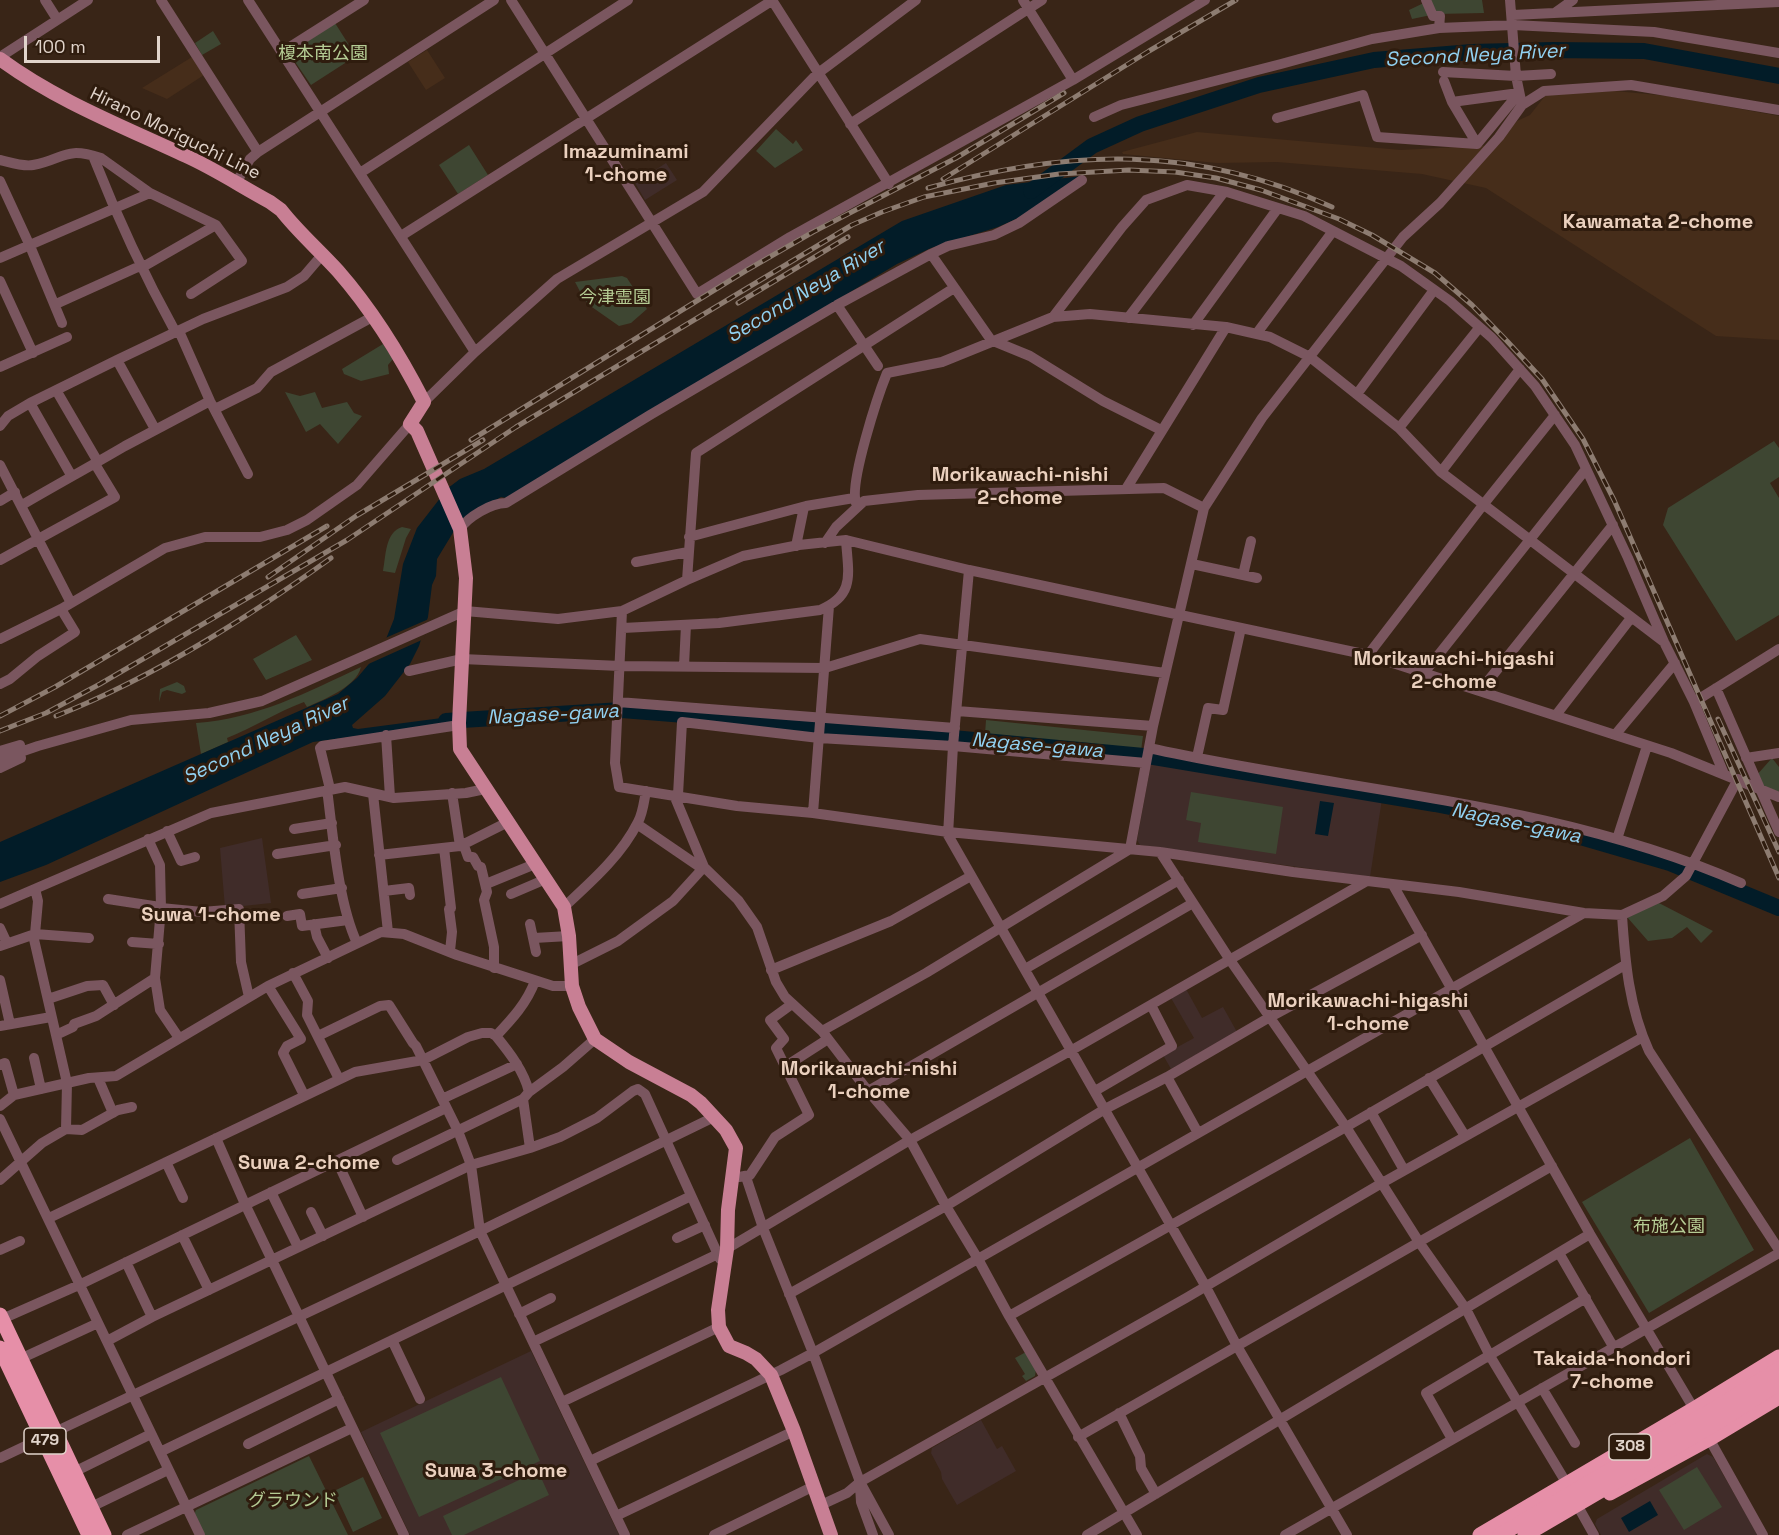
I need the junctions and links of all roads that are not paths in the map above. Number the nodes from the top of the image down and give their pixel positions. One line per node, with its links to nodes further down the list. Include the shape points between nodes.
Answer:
1 (45, 0): 21 (street)
2 (87, 0): 21 (street)
3 (161, 0): 42 (street)
4 (248, 0): 24 (street)
5 (364, 0): 24 (street)
6 (494, 0): 36 (street)
7 (511, 0): 25 (street)
8 (628, 0): 25 (street)
9 (772, 0): 28 (street); 38 (street)
10 (916, 0): 28 (street)
11 (1041, 0): 18 (street)
12 (1205, 0): 31 (street)
13 (1426, 0): 23 (street, via 1433,16 1440,16)
14 (1510, 0): 22 (street)
15 (1573, 0): 19 (street)
16 (1687, 0): 20 (street)
17 (1779, 2): 20 (street)
18 (1026, 4): 31 (street); 40 (street)
19 (1557, 7): 20 (street); 22 (street)
20 (1675, 9)
21 (57, 19): 27 (street)
22 (1513, 20): 23 (street); 26 (street, via 1654,32); 30 (street)
23 (1439, 28): 37 (street, via 1372,39 1121,105)
24 (282, 52): 36 (street)
25 (545, 53): 38 (street); 45 (street)
26 (1779, 53)
27 (0, 58): 48 (main road, Hirano Moriguchi Line, via 52,94)
28 (817, 74): 40 (street); 54 (street, via 702,192)
29 (1551, 74): 30 (street)
30 (1516, 76): 32 (street); 33 (street, via 1443,76)
31 (1073, 80): 49 (street)
32 (1519, 93): 33 (street); 34 (street); 41 (street)
33 (1452, 102): 41 (street)
34 (1522, 105): 35 (street, via 1544,91 1630,85); 62 (street, via 1499,137)
35 (1779, 110)
36 (321, 112): 42 (street); 45 (street)
37 (1094, 117)
38 (586, 118): 54 (street); 57 (street)
39 (1277, 118): 41 (street, via 1363,95 1377,137)
40 (850, 124): 49 (street)
41 (1477, 144)
42 (258, 152): 48 (street)
43 (93, 156): 44 (street, via 71,152 30,166); 51 (street); 53 (street)
44 (0, 160)
45 (360, 173): 57 (street)
46 (1082, 180): 59 (street, via 1019,223 994,235)
47 (0, 181): 58 (street)
48 (236, 183): 60 (main road, Hirano Moriguchi Line, via 281,210)
49 (889, 184): 54 (street, via 790,237 697,294)
50 (1224, 192): 52 (street); 71 (street, via 1187,185 1146,200); 72 (street)
51 (150, 193): 53 (street); 55 (street)
52 (1278, 208): 56 (street); 74 (street)
53 (114, 209): 58 (street); 63 (street)
54 (654, 223): 83 (street, via 557,279)
55 (216, 225): 63 (street); 67 (street, via 242,261)
56 (1333, 231): 62 (street); 78 (street)
57 (400, 236): 83 (street)
58 (30, 246): 61 (street); 68 (street)
59 (930, 254): 65 (street); 69 (street)
60 (322, 255): 70 (main road, Hirano Moriguchi Line); 77 (street, via 304,276 286,287)
61 (0, 258)
62 (1387, 258): 66 (street); 84 (street)
63 (141, 267): 68 (street); 77 (street)
64 (0, 281): 82 (street)
65 (954, 288): 80 (street); 81 (street)
66 (1434, 290): 76 (street); 90 (street)
67 (191, 294)
68 (56, 304): 73 (street)
69 (837, 305): 81 (street); 115 (street)
70 (374, 316): 91 (main road, Hirano Moriguchi Line); 93 (street, via 271,372 256,388)
71 (1053, 317): 72 (street, via 1090,314); 80 (street)
72 (1128, 318): 74 (street)
73 (62, 323)
74 (1193, 325): 75 (street)
75 (1226, 327): 78 (street); 99 (street)
76 (1479, 328): 88 (street); 97 (street)
77 (177, 332): 85 (street); 93 (street)
78 (1257, 333): 84 (street)
79 (67, 337): 82 (street)
80 (992, 340): 87 (street, via 942,362); 99 (street, via 1030,356 1103,401)
81 (865, 345): 87 (street); 116 (street, via 696,453)
82 (33, 352): 86 (street)
83 (476, 352): 91 (street)
84 (1310, 357): 90 (street); 113 (street, via 1262,418)
85 (117, 360): 89 (street); 98 (street)
86 (0, 368)
87 (882, 368): 109 (street, via 855,485)
88 (1520, 369): 94 (street); 103 (street)
89 (56, 390): 92 (street); 100 (street)
90 (1357, 394): 97 (street)
91 (424, 402): 95 (main road)
92 (30, 403): 96 (street, via 8,416); 105 (street)
93 (212, 405): 98 (street); 104 (street)
94 (1555, 415): 102 (street); 110 (street)
95 (410, 424): 115 (main road, via 417,431); 132 (street, via 357,485 307,520 260,537 205,537 168,547)
96 (0, 426)
97 (1399, 428): 103 (street)
98 (155, 429): 100 (street)
99 (1161, 430): 106 (street)
100 (96, 463): 105 (street); 117 (street, via 115,497)
101 (0, 465): 107 (street)
102 (1586, 468): 114 (street); 120 (street)
103 (1441, 472): 110 (street)
104 (248, 474)
105 (71, 475): 111 (street)
106 (1126, 489): 109 (street, via 918,495); 113 (street, via 1164,488)
107 (15, 492): 108 (street); 111 (street)
108 (0, 501)
109 (856, 502): 112 (street); 121 (street)
110 (1483, 505): 120 (street); 145 (street)
111 (22, 506): 117 (street)
112 (804, 507): 116 (street); 122 (street)
113 (1204, 507): 126 (street)
114 (1613, 525): 128 (street); 142 (street)
115 (460, 528): 134 (main road)
116 (689, 537): 123 (street)
117 (38, 538): 124 (street); 132 (street)
118 (846, 540): 121 (street); 127 (street); 133 (street, via 848,584 842,597)
119 (1251, 541): 129 (street)
120 (1530, 541): 128 (street); 153 (street)
121 (825, 543): 122 (street)
122 (796, 546): 131 (street, via 743,556)
123 (688, 552): 125 (street); 131 (street)
124 (0, 560)
125 (636, 562)
126 (1192, 564): 129 (street); 136 (street)
127 (969, 570): 136 (street); 143 (street)
128 (1573, 573): 137 (street); 156 (street)
129 (1243, 575): 130 (street)
130 (1257, 578)
131 (687, 580): 135 (street)
132 (66, 606): 141 (street); 154 (street, via 75,632)
133 (829, 606): 138 (street, via 764,619); 150 (street)
134 (465, 611): 135 (street, via 558,619); 146 (main road); 168 (street, via 245,706 131,720)
135 (622, 611): 139 (street)
136 (1179, 614): 140 (street); 152 (street)
137 (1631, 618): 142 (street); 160 (street)
138 (686, 625): 139 (street); 149 (street)
139 (622, 628): 148 (street)
140 (1241, 628): 145 (street); 174 (street, via 1223,710 1208,708)
141 (0, 639)
142 (1664, 642): 147 (street)
143 (963, 644): 150 (street, via 921,639); 152 (street); 159 (street)
144 (1779, 649): 155 (street)
145 (1368, 655): 153 (street)
146 (462, 659): 148 (street); 151 (street); 162 (main road)
147 (1675, 663): 157 (street); 166 (street)
148 (620, 666): 149 (street); 158 (street)
149 (684, 666): 150 (street)
150 (825, 668): 161 (street)
151 (410, 671)
152 (1164, 673): 163 (street)
153 (1424, 673): 156 (street)
154 (0, 684)
155 (1716, 688): 157 (street); 175 (street)
156 (1480, 691): 160 (street)
157 (1694, 702): 179 (street)
158 (618, 707): 161 (street); 184 (street, via 615,763 619,787)
159 (957, 711): 163 (street); 164 (street)
160 (1556, 715): 166 (street)
161 (821, 717): 164 (street); 167 (street)
162 (459, 721): 165 (street, via 401,728); 183 (main road, via 460,749)
163 (1153, 726): 171 (street)
164 (955, 728): 169 (street)
165 (386, 735): 182 (street, via 322,746); 188 (street)
166 (1615, 735): 170 (street)
167 (819, 738): 169 (street); 187 (street, via 681,722); 190 (street)
168 (38, 746): 172 (street, via 24,744); 176 (street); 178 (street)
169 (953, 746): 177 (street); 196 (street)
170 (1647, 746): 179 (street); 199 (street)
171 (1149, 749): 174 (street); 177 (street)
172 (0, 751)
173 (1779, 753): 175 (street)
174 (1197, 757): 199 (street, via 1441,799 1568,824)
175 (1746, 758): 181 (street)
176 (0, 759)
177 (1146, 763): 203 (street)
178 (0, 768)
179 (1724, 774): 180 (street)
180 (1738, 779): 181 (street); 208 (street)
181 (1759, 788): 189 (street); 197 (street)
182 (329, 789): 186 (street, via 345,787); 192 (street); 195 (street, via 211,813)
183 (484, 789): 185 (street); 191 (main road)
184 (646, 791): 187 (street); 193 (street)
185 (452, 793): 188 (street); 200 (street)
186 (373, 794): 188 (street); 206 (street)
187 (676, 795): 190 (street); 210 (street)
188 (390, 797)
189 (1779, 797)
190 (813, 813): 196 (street)
191 (507, 822): 200 (street); 209 (main road)
192 (332, 823): 194 (street); 201 (street)
193 (637, 824): 210 (street); 227 (street, via 621,849)
194 (294, 829)
195 (167, 831): 198 (street); 207 (street, via 181,861)
196 (948, 832): 203 (street); 211 (street)
197 (1779, 832)
198 (147, 839): 220 (street); 228 (street, via 160,865)
199 (1617, 839): 208 (street)
200 (462, 844): 202 (street); 216 (street, via 468,857 473,857 481,867)
201 (336, 845): 205 (street); 218 (street)
202 (444, 848): 206 (street); 247 (street, via 451,908)
203 (1131, 849): 204 (street); 236 (street)
204 (1160, 852): 213 (street); 214 (street)
205 (277, 854)
206 (379, 855): 221 (street)
207 (195, 857)
208 (1694, 863): 215 (street); 230 (street, via 1686,876 1663,896)
209 (535, 864): 212 (main road); 216 (street)
210 (704, 867): 251 (street, via 673,901 618,941); 254 (street, via 738,900 757,927)
211 (971, 876): 236 (street); 254 (street, via 891,921)
212 (546, 879): 223 (street); 227 (main road)
213 (1179, 880): 225 (street); 255 (street)
214 (1367, 881): 217 (street); 250 (street)
215 (1741, 883)
216 (486, 884): 253 (street, via 484,900 494,947)
217 (1393, 885): 229 (street); 239 (street)
218 (342, 888): 222 (street); 232 (street)
219 (410, 888): 221 (street)
220 (35, 889): 226 (street); 238 (street, via 38,901)
221 (384, 891): 237 (street)
222 (302, 894)
223 (511, 894)
224 (108, 899): 228 (street)
225 (1193, 903): 250 (street); 263 (street)
226 (0, 904)
227 (564, 907): 240 (main road)
228 (160, 908): 245 (street); 264 (street, via 202,912 238,909 241,962)
229 (1584, 913): 230 (street); 262 (street)
230 (1622, 915): 252 (street)
231 (287, 916): 233 (street, via 300,914 302,926)
232 (348, 920): 233 (street); 244 (street)
233 (314, 924): 249 (street)
234 (530, 924): 242 (street)
235 (0, 928): 246 (street)
236 (1001, 929): 255 (street); 274 (street)
237 (388, 932): 244 (street, via 373,934); 247 (street)
238 (34, 934): 241 (street); 246 (street); 265 (street)
239 (1422, 935): 262 (street); 270 (street)
240 (569, 936): 242 (street); 251 (main road)
241 (89, 938)
242 (534, 938): 248 (street)
243 (132, 942): 245 (street)
244 (357, 943): 249 (street)
245 (159, 944): 257 (street)
246 (4, 945)
247 (450, 951): 253 (street)
248 (536, 952)
249 (328, 958): 256 (street)
250 (1230, 960): 268 (street); 270 (street)
251 (570, 965): 261 (main road)
252 (1625, 965): 276 (street); 280 (street)
253 (494, 968): 259 (street)
254 (771, 969): 266 (street)
255 (1025, 969): 263 (street)
256 (293, 973): 260 (street); 272 (street, via 308,1001 307,1015)
257 (154, 978): 267 (street); 277 (street, via 160,1010)
258 (0, 980): 271 (street)
259 (535, 981): 261 (street); 275 (street, via 530,995)
260 (268, 986): 264 (street); 279 (street)
261 (572, 986): 278 (main road)
262 (1452, 988): 280 (street); 287 (street)
263 (1039, 993): 281 (street); 294 (street)
264 (249, 997): 277 (street)
265 (48, 999): 267 (street, via 103,985); 269 (street)
266 (792, 1004): 274 (street); 286 (street, via 770,1020 784,1039 776,1048)
267 (114, 1005): 273 (street)
268 (1151, 1005): 281 (street); 295 (street, via 1172,1046)
269 (51, 1017): 271 (street); 273 (street)
270 (1270, 1017): 287 (street); 288 (street)
271 (5, 1025)
272 (317, 1034): 279 (street); 283 (street, via 389,1005); 291 (street)
273 (56, 1035): 292 (street)
274 (825, 1035): 286 (street); 294 (street)
275 (496, 1036): 283 (street, via 482,1033 468,1037); 284 (street)
276 (1643, 1037): 302 (street); 348 (street)
277 (179, 1038): 289 (street, via 116,1076)
278 (595, 1038): 298 (street); 306 (main road, via 629,1062 692,1095)
279 (301, 1039): 297 (street, via 287,1046 283,1053)
280 (1484, 1046): 290 (street); 302 (street)
281 (1072, 1050): 295 (street); 314 (street)
282 (34, 1058): 293 (street)
283 (423, 1060): 291 (street, via 355,1072); 299 (street)
284 (517, 1064): 298 (street); 299 (street)
285 (0, 1065): 296 (street, via 5,1063)
286 (786, 1066): 325 (street, via 809,1115 775,1137 750,1175)
287 (1306, 1070): 308 (street); 311 (street)
288 (1167, 1077): 303 (street); 311 (street)
289 (98, 1078): 292 (street); 305 (street)
290 (1429, 1078): 304 (street); 312 (street)
291 (339, 1079): 297 (street)
292 (67, 1083): 293 (street); 309 (street)
293 (41, 1089): 296 (street)
294 (868, 1091): 314 (street)
295 (1095, 1091): 303 (street)
296 (14, 1095): 300 (street)
297 (304, 1095): 313 (street)
298 (526, 1096): 310 (street); 316 (street)
299 (444, 1103): 310 (street); 319 (street)
300 (0, 1107)
301 (132, 1107): 305 (street)
302 (1518, 1107): 312 (street); 322 (street)
303 (1105, 1108): 323 (street); 332 (street)
304 (1371, 1112): 308 (street); 324 (street)
305 (113, 1113): 309 (street, via 82,1130)
306 (714, 1117): 315 (street); 325 (main road, via 736,1148)
307 (0, 1119): 317 (street)
308 (1346, 1127): 327 (street); 337 (street)
309 (66, 1129): 317 (street)
310 (458, 1131): 318 (street); 321 (street)
311 (1198, 1132): 323 (street)
312 (1465, 1136): 324 (street)
313 (216, 1138): 320 (street); 331 (street)
314 (910, 1140): 332 (street); 338 (street)
315 (666, 1141): 316 (street, via 645,1094 638,1089 597,1118); 329 (street); 339 (street)
316 (530, 1148): 321 (street)
317 (21, 1160): 326 (street); 335 (street)
318 (397, 1160)
319 (337, 1161): 328 (street); 334 (street)
320 (166, 1162): 330 (street); 335 (street)
321 (471, 1165): 334 (street); 339 (street)
322 (1552, 1166): 340 (street); 345 (street)
323 (1137, 1168): 337 (street); 352 (street)
324 (1404, 1170): 327 (street)
325 (740, 1178): 338 (street); 350 (main road, via 728,1210)
326 (0, 1180)
327 (1382, 1183): 345 (street); 356 (street)
328 (271, 1192): 331 (street); 346 (street)
329 (691, 1196): 336 (street); 355 (street)
330 (183, 1198)
331 (245, 1204): 341 (street); 351 (street)
332 (946, 1206): 352 (street); 358 (street)
333 (311, 1212): 342 (street)
334 (363, 1217): 342 (street)
335 (49, 1218): 354 (street)
336 (705, 1225): 343 (street); 350 (street)
337 (1170, 1226): 356 (street); 364 (street)
338 (763, 1228): 350 (street); 358 (street)
339 (480, 1231): 355 (street); 363 (street)
340 (1590, 1234): 349 (street); 369 (street)
341 (182, 1235): 353 (street); 357 (street)
342 (323, 1236): 346 (street)
343 (677, 1238)
344 (20, 1241): 347 (street)
345 (1419, 1242): 361 (street); 373 (street)
346 (298, 1247): 351 (street)
347 (0, 1250)
348 (1779, 1251): 369 (street)
349 (1559, 1253): 360 (street); 361 (street)
350 (723, 1257): 368 (main road); 372 (street)
351 (272, 1259): 357 (street); 363 (street)
352 (978, 1259): 364 (street); 376 (street)
353 (126, 1262): 354 (street); 365 (street)
354 (80, 1285): 366 (street); 367 (street)
355 (506, 1286): 362 (street); 370 (street)
356 (1206, 1287): 373 (street); 383 (street)
357 (209, 1290): 365 (street)
358 (789, 1294): 376 (street)
359 (551, 1298): 362 (street)
360 (1586, 1298): 375 (street); 377 (street)
361 (1466, 1309): 377 (street); 394 (street)
362 (519, 1314): 372 (street)
363 (300, 1316): 381 (street); 386 (street)
364 (1009, 1316): 383 (street)
365 (152, 1317): 371 (street)
366 (1, 1318): 379 (highway, 479)
367 (98, 1323): 371 (street); 379 (street)
368 (719, 1327): 382 (main road, via 729,1346 756,1359); 390 (street)
369 (1647, 1329): 375 (street); 392 (street)
370 (392, 1340): 381 (street); 389 (street)
371 (107, 1341): 386 (street)
372 (533, 1342): 390 (street)
373 (1237, 1346): 393 (street); 394 (street)
374 (0, 1348): 398 (highway, 479)
375 (1614, 1348): 385 (street)
376 (813, 1353): 382 (street); 409 (street)
377 (1490, 1356): 391 (street); 400 (street, via 1426,1394)
378 (1779, 1357): 392 (highway, 308)
379 (20, 1359): 398 (highway, 479)
380 (1779, 1369): 435 (highway, bridge)
381 (325, 1372): 388 (street); 404 (street)
382 (771, 1375): 396 (main road); 406 (street)
383 (1046, 1377): 399 (street); 409 (street)
384 (1779, 1383): 436 (highway, bridge)
385 (1542, 1388): 391 (street); 402 (street, via 1570,1428)
386 (132, 1396): 397 (street); 398 (street)
387 (1779, 1396): 401 (highway, 308)
388 (339, 1399): 395 (street); 403 (street)
389 (420, 1399)
390 (562, 1401): 406 (street)
391 (1517, 1402): 400 (street); 410 (street)
392 (1694, 1409): 401 (street); 410 (highway, 308)
393 (1119, 1413): 399 (street); 412 (street)
394 (1281, 1419): 412 (street); 416 (street)
395 (352, 1428): 415 (street); 424 (street)
396 (794, 1431): 411 (main road); 419 (street)
397 (151, 1434): 404 (street); 408 (street)
398 (49, 1435): 405 (street); 408 (highway, 479); 420 (highway, 479)
399 (1078, 1437): 418 (street)
400 (1452, 1439): 416 (street)
401 (1709, 1439): 417 (highway, 308); 439 (street)
402 (1575, 1443)
403 (248, 1444)
404 (160, 1452): 407 (street)
405 (0, 1458)
406 (590, 1461): 419 (street)
407 (168, 1470): 414 (street); 415 (street)
408 (74, 1472): 414 (highway, 479)
409 (860, 1482): 413 (street, via 847,1493); 428 (street, via 861,1502); 429 (street)
410 (1567, 1484): 434 (highway, 308)
411 (814, 1486): 413 (main road); 426 (street)
412 (1156, 1494): 418 (street)
413 (820, 1505): 427 (main road)
414 (91, 1507): 421 (highway, 479)
415 (187, 1507): 422 (street); 423 (street)
416 (1332, 1508): 432 (street); 433 (street)
417 (1580, 1510): 437 (highway, 308); 438 (street)
418 (1124, 1513): 430 (street); 431 (street)
419 (616, 1516): 425 (street)
420 (89, 1535)
421 (104, 1535)
422 (127, 1535)
423 (200, 1535)
424 (405, 1535)
425 (625, 1535)
426 (714, 1535)
427 (831, 1535)
428 (873, 1535)
429 (889, 1535)
430 (1087, 1535)
431 (1137, 1535)
432 (1285, 1535)
433 (1347, 1535)
434 (1480, 1535)
435 (1500, 1535)
436 (1525, 1535)
437 (1536, 1535)
438 (1594, 1535)
439 (1763, 1535)

